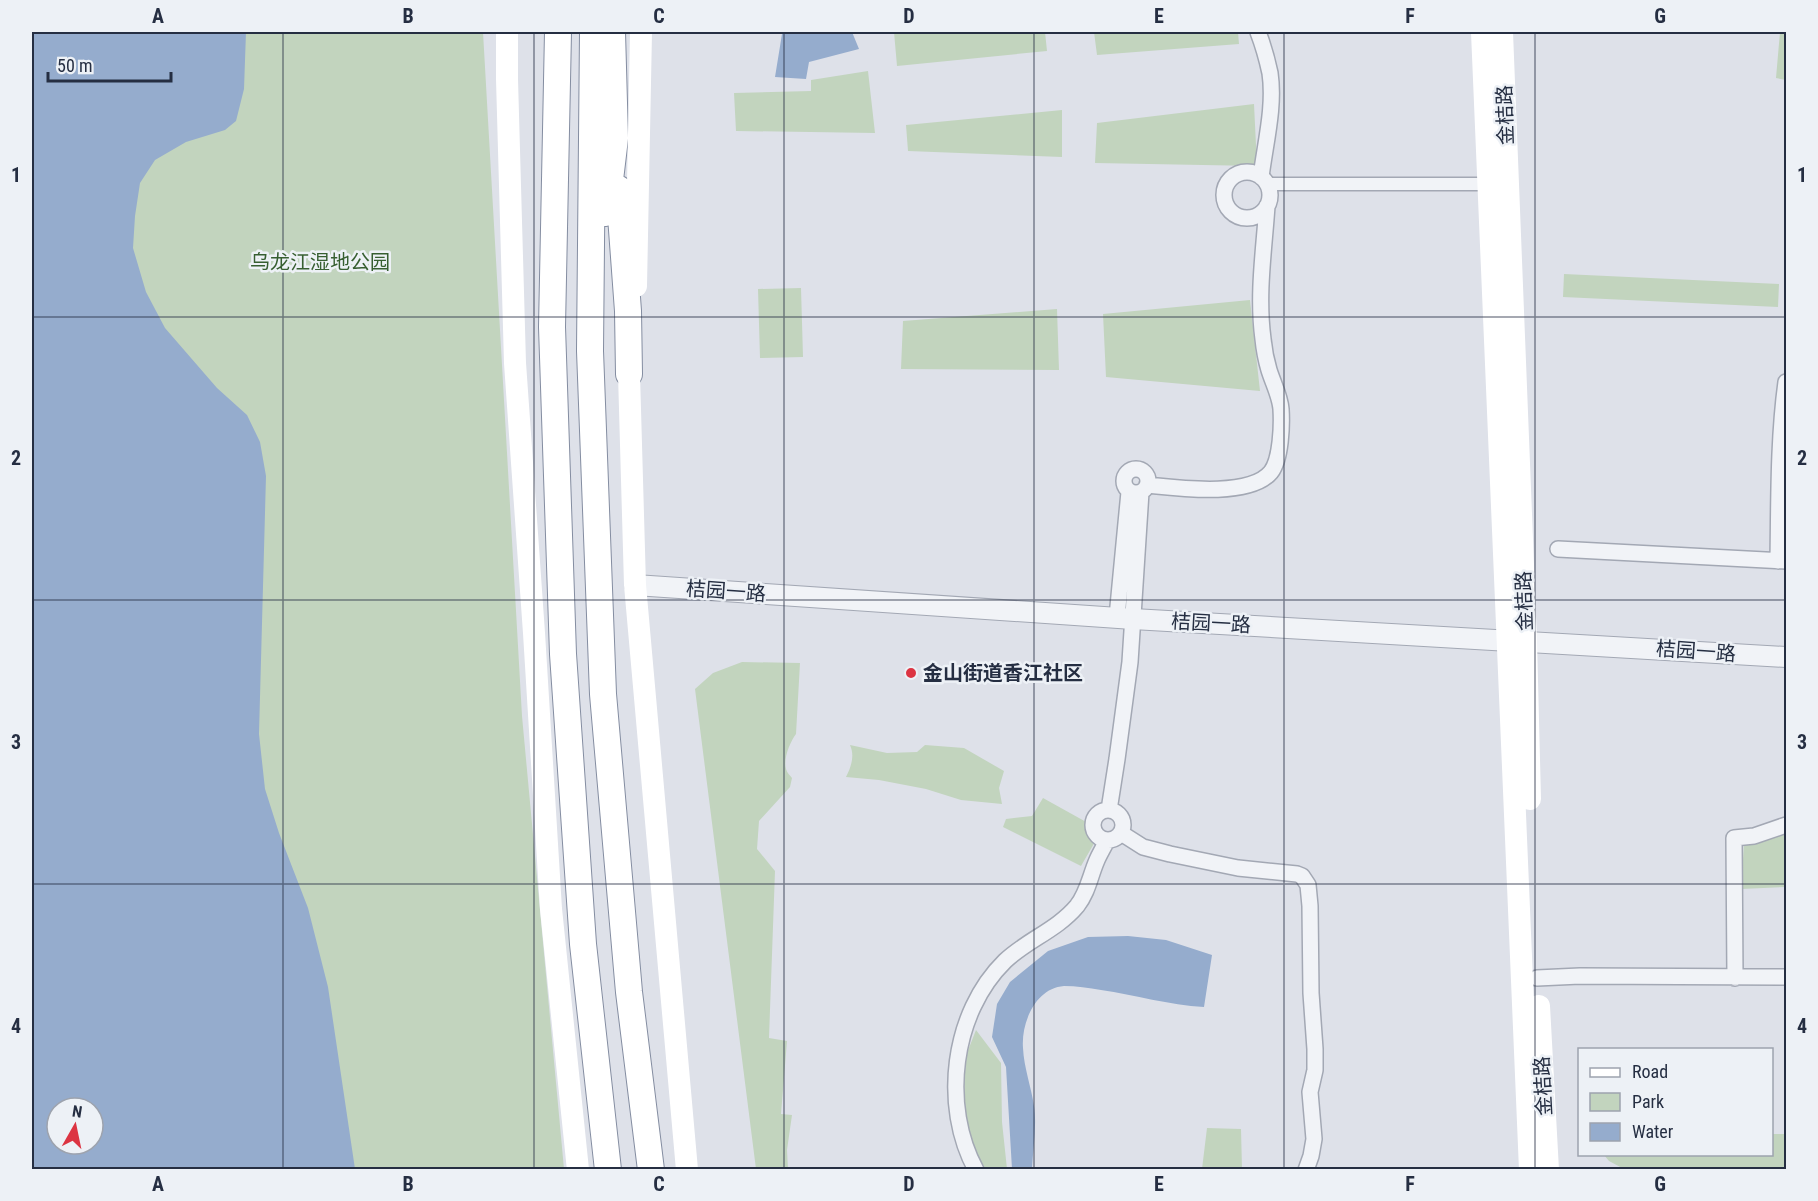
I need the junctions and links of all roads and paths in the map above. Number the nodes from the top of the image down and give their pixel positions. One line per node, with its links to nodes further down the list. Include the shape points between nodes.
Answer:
1 (507, 32): 28 (main road, via 515,363 551,909)
2 (558, 32): 29 (highway, via 552,327 564,654 583,944)
3 (593, 32): 13 (highway)
4 (612, 32): 9 (highway)
5 (641, 32): 14 (main road, via 636,273)
6 (1258, 32): 10 (street, via 1271,91)
7 (1482, 32): 11 (main road)
8 (1502, 32): 20 (main road, 金桔路)
9 (615, 138): 13 (highway); 14 (highway)
10 (1264, 181): 11 (street); 12 (street, via 1270,199); 12 (street, via 1241,173 1234,176 1224,195 1229,209 1241,218 1256,216)
11 (1489, 184): 20 (main road)
12 (1267, 206): 19 (street, via 1260,307 1265,353 1281,411 1275,464 1264,478 1242,487 1139,490)
13 (590, 351): 30 (highway, via 603,694 629,992)
14 (629, 374): 18 (main road)
15 (1786, 382): 17 (street, via 1779,464)
16 (1558, 549): 17 (street)
17 (1782, 561)
18 (635, 585): 19 (street, 桔园一路); 31 (main road)
19 (1125, 618): 20 (street, 桔园一路); 22 (street, via 1130,662)
20 (1517, 640): 21 (street, 桔园一路); 26 (main road, 金桔路, via 1530,808); 34 (main road)
21 (1786, 657)
22 (1108, 810): 24 (street, via 1123,822); 24 (street, via 1096,815 1095,833 1103,839)
23 (1786, 825): 27 (street, via 1734,838)
24 (1114, 836): 32 (street, via 1096,862 1089,885 1076,906 1060,923 1003,963 974,1005 960,1047 956,1081 964,1140); 33 (street, via 1170,854 1238,868 1297,874 1308,885 1315,1064 1310,1092 1314,1139)
25 (1786, 977): 27 (street)
26 (1537, 978): 27 (street); 35 (main road, 金桔路)
27 (1735, 978)
28 (578, 1170)
29 (608, 1170)
30 (651, 1170)
31 (687, 1170)
32 (976, 1170)
33 (1306, 1170)
34 (1530, 1170)
35 (1548, 1170)

